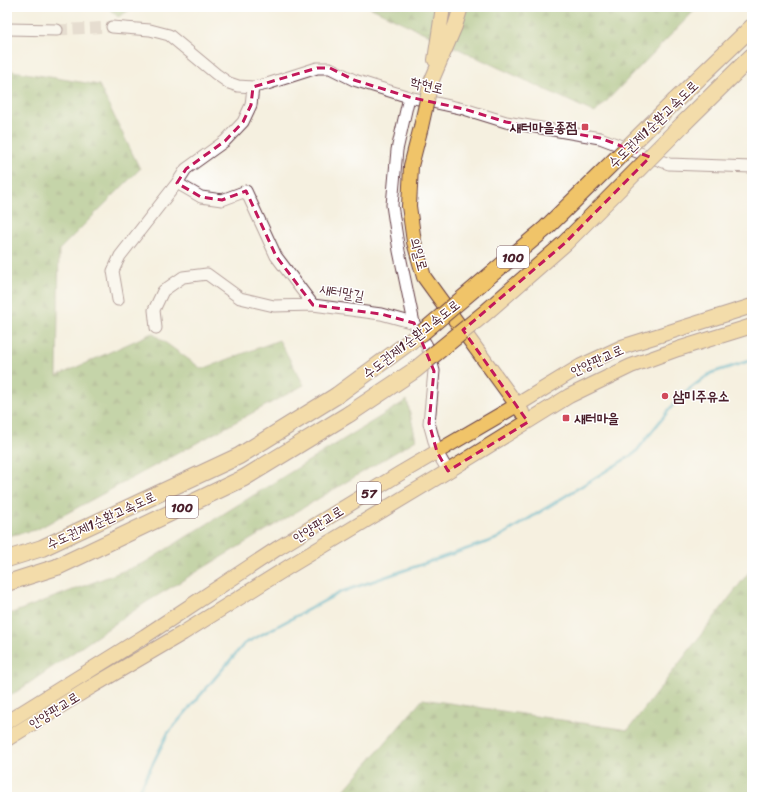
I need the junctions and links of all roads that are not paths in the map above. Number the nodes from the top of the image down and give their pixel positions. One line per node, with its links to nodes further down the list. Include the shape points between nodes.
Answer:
1 (443, 7): 8 (main road)
2 (461, 7): 8 (main road)
3 (112, 27): 9 (street, 학현로, via 150,30 169,35 229,83)
4 (752, 28): 23 (highway, 수도권제1순환고속도로 / 100, bridge, via 546,228 423,332 336,396 239,456 42,548)
5 (7, 29): 6 (street)
6 (57, 30)
7 (752, 56): 24 (highway, 수도권제1순환고속도로 / 100, bridge, via 559,248 415,370 244,478 57,567)
8 (431, 82): 19 (main road, 의일로, bridge, via 411,166 409,206 414,242 424,277)
9 (253, 87): 10 (street, 학현로, via 317,68 330,68 354,80); 12 (street, via 251,105 242,122 225,141 186,169)
10 (409, 97): 11 (street, 학현로, via 464,109 506,122 600,138 669,164); 16 (street, via 397,150 392,205)
11 (752, 167)
12 (177, 183): 13 (street, via 120,256 113,271); 14 (street, 새터말길, via 200,198 222,200 246,191 276,256)
13 (118, 300)
14 (313, 305): 16 (street, 새터말길, via 381,314); 18 (street, via 274,306 240,298 207,274 183,277 163,291 154,310)
15 (752, 306): 19 (main road, 안양판교로 / 57, via 622,347 581,366)
16 (414, 323): 21 (street, via 427,346 434,371 429,423)
17 (752, 326): 20 (main road, 안양판교로 / 57, via 631,366 569,396)
18 (156, 328)
19 (517, 405): 20 (main road, 의일로); 21 (main road, 안양판교로 / 57)
20 (528, 422): 22 (main road, 안양판교로 / 57)
21 (437, 452): 22 (street); 25 (main road, 안양판교로 / 57, via 278,548 145,636)
22 (448, 471): 26 (main road, 안양판교로 / 57)
23 (7, 559)
24 (7, 583)
25 (7, 722)
26 (7, 739)

